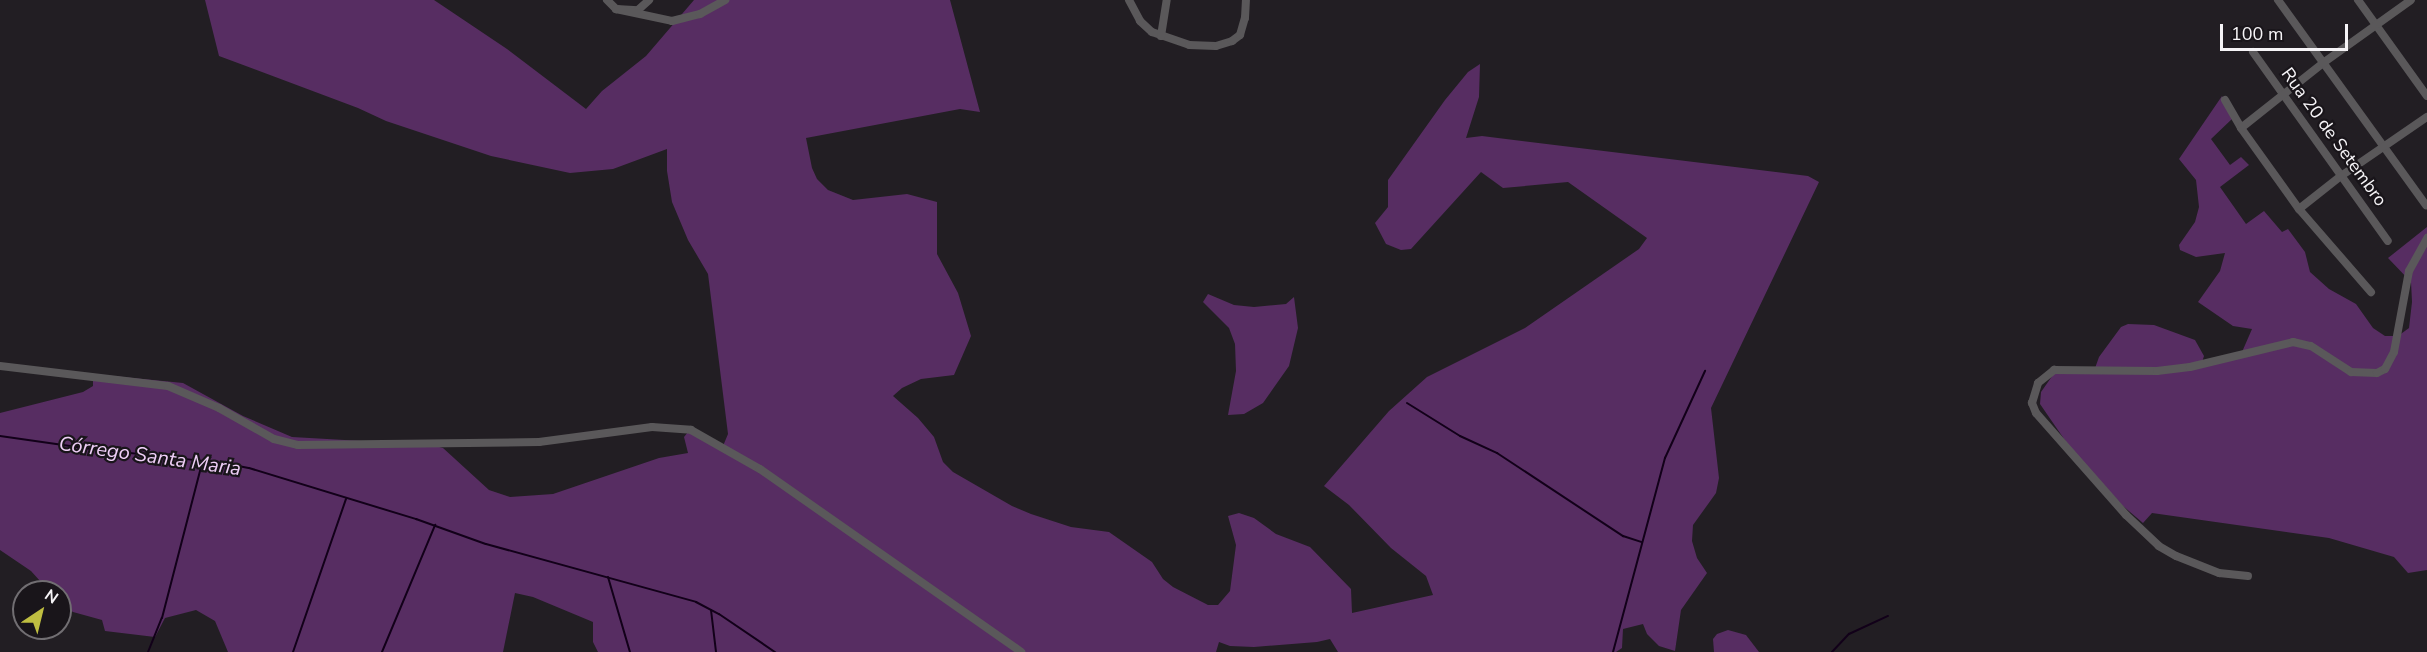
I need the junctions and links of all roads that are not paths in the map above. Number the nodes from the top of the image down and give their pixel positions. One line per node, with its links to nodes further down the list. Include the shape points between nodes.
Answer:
1 (607, 0): 10 (street)
2 (650, 0): 10 (street, via 638,10)
3 (725, 0): 10 (street, via 700,14 672,21)
4 (1129, 0): 12 (street, via 1140,21)
5 (1167, 0): 12 (street)
6 (1246, 0): 12 (street, via 1244,27 1226,45 1188,45)
7 (2278, 0): 14 (street)
8 (2358, 0): 11 (street)
9 (2410, 0): 11 (street)
10 (616, 9)
11 (2375, 25): 14 (street); 16 (street)
12 (1161, 36)
13 (2253, 52): 15 (street, Rua 20 de Setembro)
14 (2323, 63): 15 (street); 20 (street)
15 (2282, 94): 19 (street); 21 (street, Rua 20 de Setembro)
16 (2427, 96)
17 (2224, 100): 19 (street)
18 (2427, 117): 20 (street)
19 (2241, 128): 23 (street)
20 (2384, 147): 21 (street); 22 (street)
21 (2341, 176): 23 (street); 25 (street, Rua 20 de Setembro)
22 (2426, 205)
23 (2299, 209): 26 (street)
24 (2427, 238): 28 (street, via 2415,257 2404,289 2394,352 2385,369 2377,373 2351,372 2311,346 2293,342 2157,371 2054,370 2038,382 2032,403 2036,413 2159,546 2219,573)
25 (2388, 241)
26 (2371, 292)
27 (0, 366): 29 (street, via 168,386 219,408 274,439 298,445 539,442 652,427 691,430 760,469)
28 (2248, 576)
29 (1021, 652)

